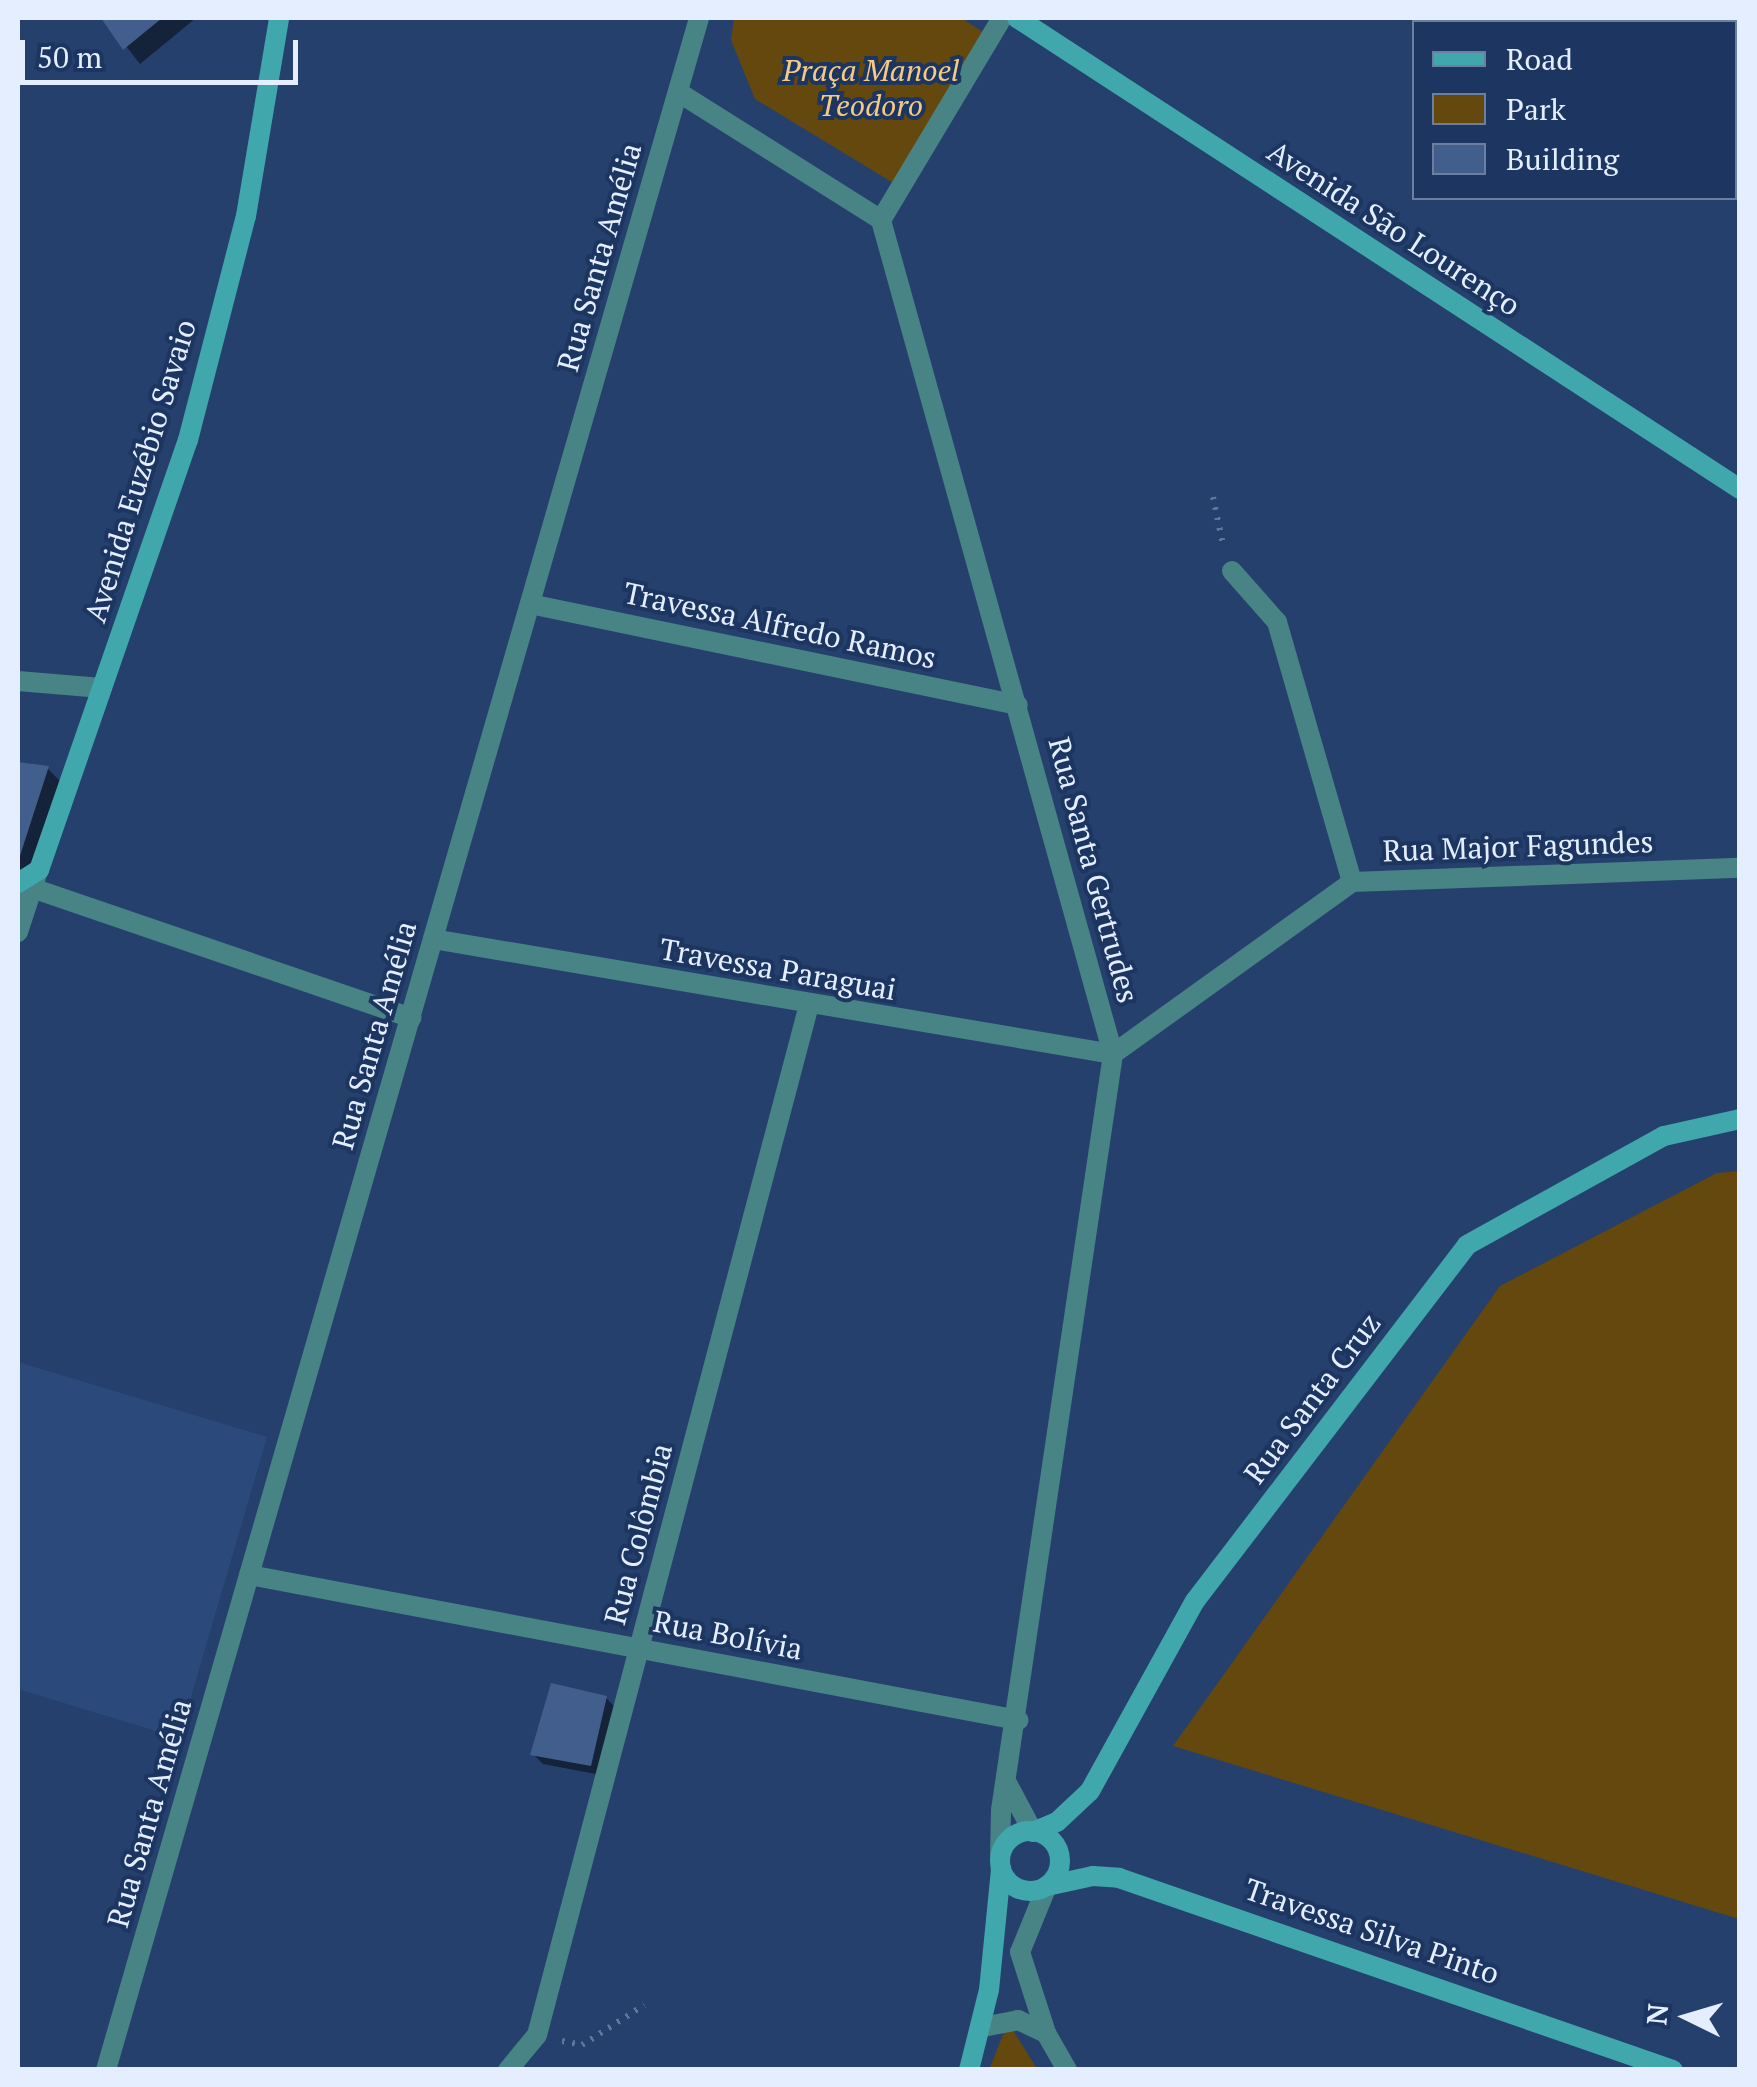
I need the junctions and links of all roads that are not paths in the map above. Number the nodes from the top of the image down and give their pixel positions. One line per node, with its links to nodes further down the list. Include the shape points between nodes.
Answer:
1 (279, 18): 11 (street, Avenida Euzébio Savaio, via 246,216 193,422)
2 (700, 18): 5 (street, Rua Santa Amélia)
3 (1002, 18): 6 (street)
4 (1017, 18): 7 (street, Avenida São Lourenço)
5 (678, 92): 6 (street); 9 (street, Rua Santa Amélia)
6 (881, 220): 12 (street, Rua Santa Gertrudes)
7 (1737, 482)
8 (1232, 571): 15 (street, via 1277,622)
9 (530, 604): 12 (street, Travessa Alfredo Ramos); 17 (street, Rua Santa Amélia)
10 (18, 681): 11 (street)
11 (102, 688): 14 (street, Avenida Euzébio Savaio)
12 (1018, 706): 20 (street, Rua Santa Gertrudes)
13 (1740, 868): 15 (street, Rua Major Fagundes)
14 (29, 880): 16 (street, Avenida Euzébio Savaio); 19 (street)
15 (1352, 882): 20 (street, Rua Major Fagundes)
16 (18, 932)
17 (433, 939): 18 (street, Travessa Paraguai); 19 (street, Rua Santa Amélia)
18 (809, 1005): 20 (street, Travessa Paraguai); 23 (street, Rua Colômbia)
19 (411, 1018): 22 (street, Rua Santa Amélia)
20 (1113, 1054): 24 (street, Rua Santa Gertrudes)
21 (1740, 1119): 26 (street, Rua Santa Cruz, via 1664,1136 1467,1245 1195,1602 1090,1791 1057,1822)
22 (249, 1576): 23 (street, Rua Bolívia); 31 (street, Rua Santa Amélia)
23 (639, 1648): 24 (street, Rua Bolívia); 32 (street, Rua Colômbia, via 537,2035)
24 (1018, 1720): 25 (street, Rua Santa Gertrudes)
25 (1008, 1784): 26 (street, via 1015,1808); 27 (street, Rua Santa Gertrudes)
26 (1034, 1832): 27 (street, via 1010,1838); 28 (street, via 1059,1853 1060,1865)
27 (1000, 1864): 28 (street, via 1015,1888); 29 (street)
28 (1047, 1886): 30 (street, via 1020,1952); 35 (street, Travessa Silva Pinto, via 1119,1878)
29 (983, 2027): 30 (street, via 1018,2020); 33 (street)
30 (1046, 2033): 34 (street)
31 (106, 2070)
32 (508, 2070)
33 (969, 2070)
34 (1067, 2070)
35 (1674, 2070)

